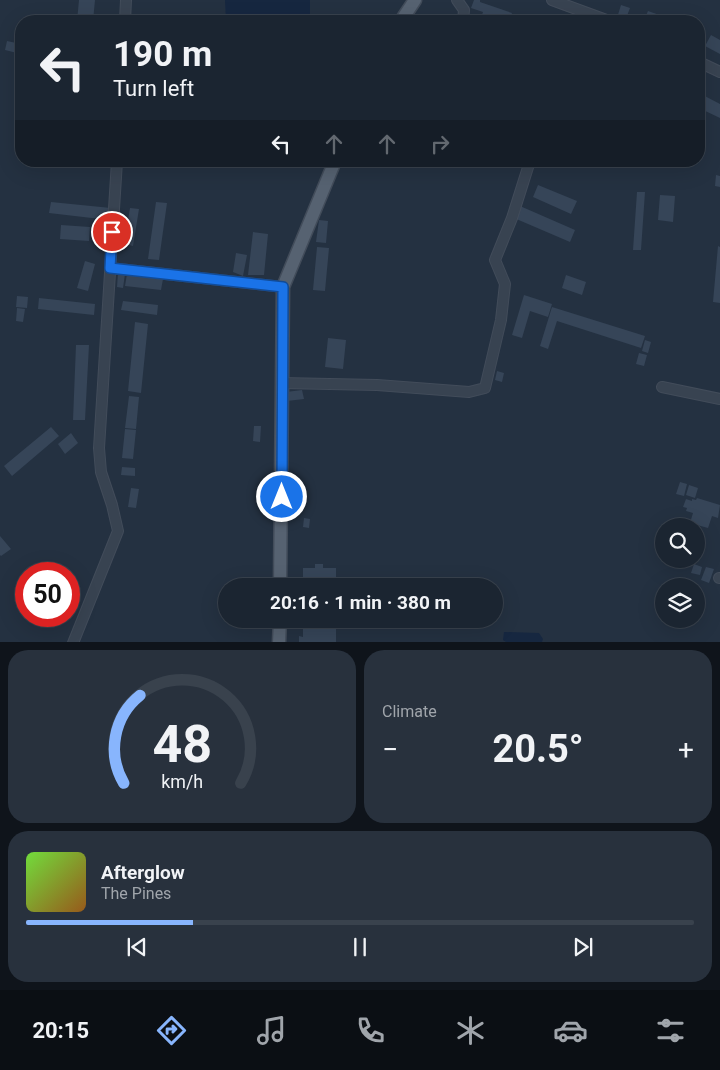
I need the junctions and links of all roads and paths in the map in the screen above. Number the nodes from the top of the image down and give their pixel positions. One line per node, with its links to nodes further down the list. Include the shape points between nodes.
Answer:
1 (126, 0): 5 (street)
2 (415, 0): 6 (main road)
3 (457, 0): 7 (street)
4 (552, 0): 8 (street)
5 (125, 15)
6 (405, 15)
7 (464, 15)
8 (593, 15)
9 (705, 65): 10 (street)
10 (720, 72)
11 (117, 167): 14 (street)
12 (333, 167): 15 (main road)
13 (528, 167): 16 (street, via 495,260 505,284 501,320 485,388 469,392 378,385)
14 (110, 268): 15 (street); 21 (street, via 99,448 101,472 118,531)
15 (283, 287): 16 (main road)
16 (282, 383): 19 (main road)
17 (662, 387): 18 (street)
18 (720, 399)
19 (280, 578)
20 (280, 628): 22 (main road)
21 (73, 642)
22 (279, 642)

